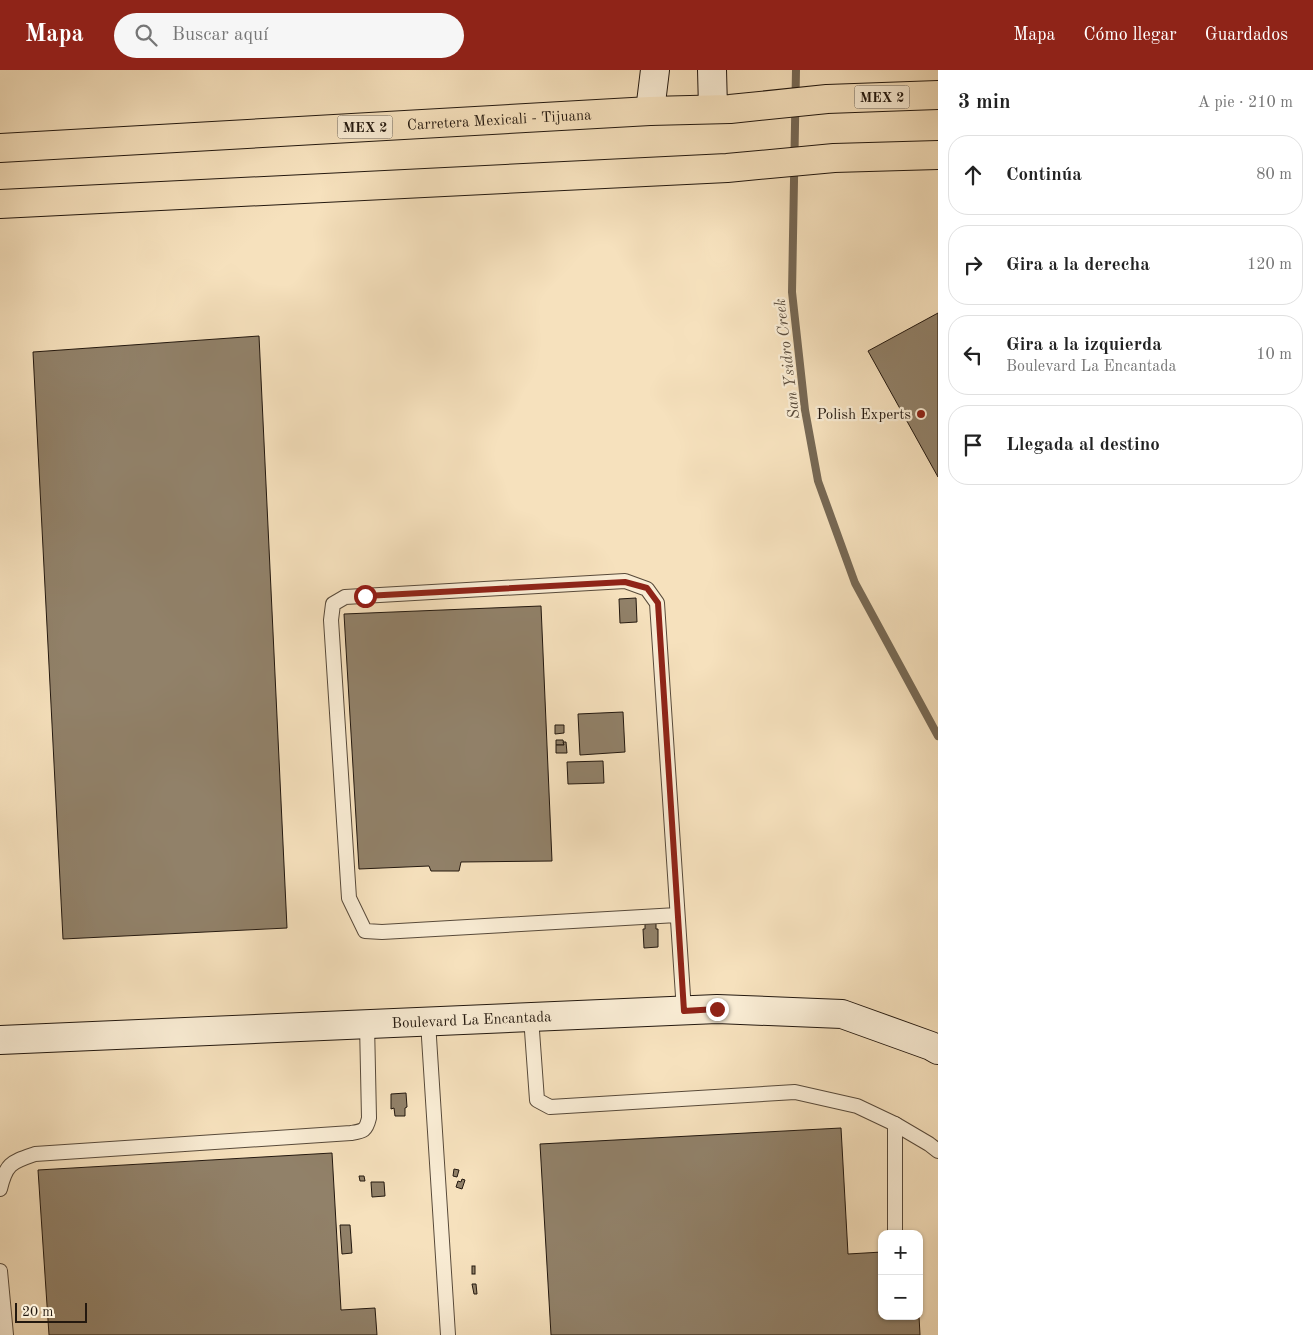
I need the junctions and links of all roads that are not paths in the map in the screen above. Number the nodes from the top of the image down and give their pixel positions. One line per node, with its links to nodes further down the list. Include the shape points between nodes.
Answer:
1 (655, 70): 5 (main road)
2 (712, 70): 4 (main road)
3 (938, 95): 4 (highway, Carretera Mexicali - Tijuana / MEX 2, via 827,98)
4 (722, 108): 5 (highway, Carretera Mexicali - Tijuana / MEX 2)
5 (650, 111): 6 (highway, Carretera Mexicali - Tijuana / MEX 2)
6 (0, 148)
7 (938, 155): 8 (highway)
8 (0, 204)
9 (677, 914): 9 (lane, via 658,603 647,588 625,582 345,597 333,604 331,620 349,898 365,931); 10 (lane)
10 (684, 1011): 11 (main road, Boulevard La Encantada); 15 (main road, Boulevard La Encantada, via 717,1009 842,1014)
11 (531, 1017): 12 (main road, Boulevard La Encantada); 16 (lane, via 537,1100 550,1107 795,1092 857,1106)
12 (428, 1022): 13 (main road, Boulevard La Encantada); 22 (lane)
13 (367, 1024): 14 (main road, Boulevard La Encantada); 18 (lane, via 369,1118 363,1131 35,1154 13,1161 3,1176)
14 (0, 1036)
15 (938, 1050)
16 (895, 1124): 17 (lane); 19 (lane)
17 (938, 1151)
18 (0, 1189)
19 (896, 1230)
20 (0, 1271): 21 (lane)
21 (6, 1335)
22 (448, 1335)

